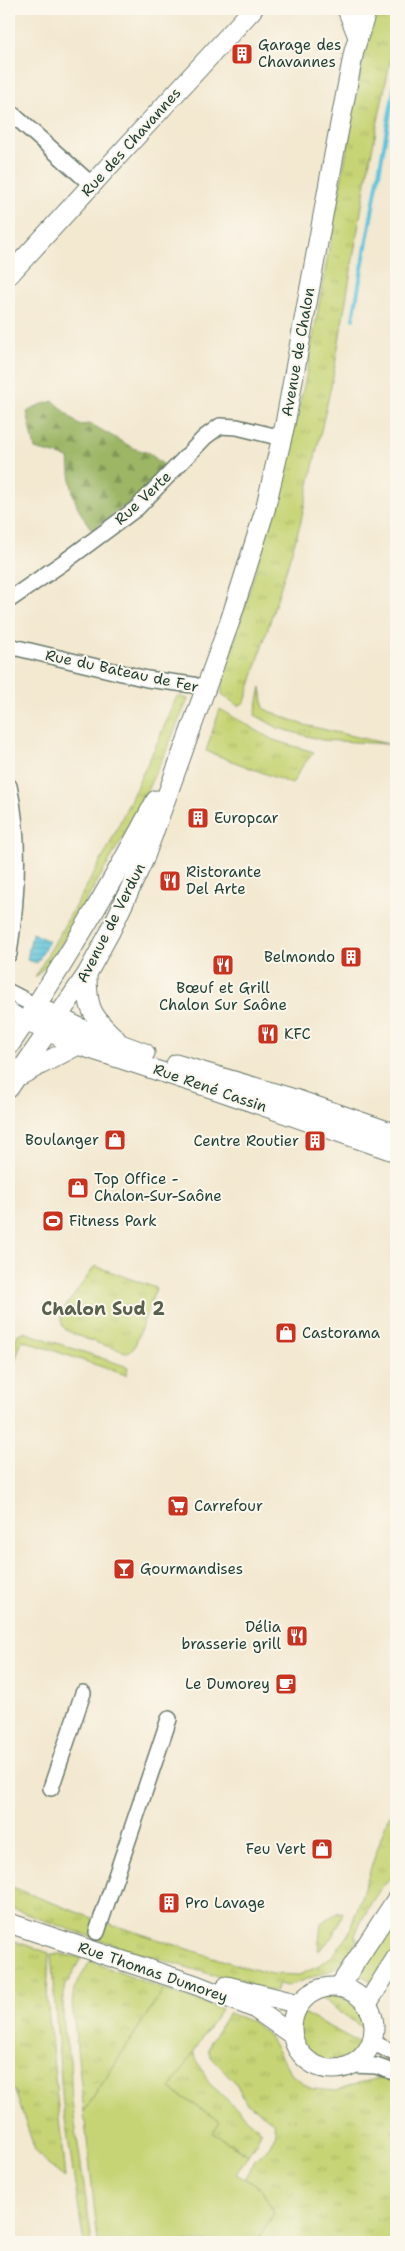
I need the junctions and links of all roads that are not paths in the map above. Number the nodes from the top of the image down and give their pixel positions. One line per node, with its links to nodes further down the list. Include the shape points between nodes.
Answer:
1 (253, 9): 6 (main road, Rue des Chavannes)
2 (347, 9): 4 (main road)
3 (367, 9): 4 (main road, Avenue de Chalon)
4 (358, 37): 8 (main road, Avenue de Chalon)
5 (9, 111): 6 (street)
6 (92, 185): 7 (main road, Rue des Chavannes)
7 (9, 275)
8 (282, 438): 9 (street, Rue Verte, via 220,426 205,436 137,508); 11 (main road, Avenue de Chalon, via 265,510)
9 (9, 600)
10 (9, 646): 11 (street, Rue du Bateau de Fer)
11 (207, 690): 12 (main road, Avenue de Verdun)
12 (186, 744): 15 (main road, Avenue de Verdun, via 144,859); 18 (main road, Avenue de Verdun, via 114,878)
13 (9, 786): 14 (street, via 16,886)
14 (9, 954)
15 (87, 974): 19 (main road, Avenue de Verdun); 22 (main road, via 90,1007 101,1025)
16 (9, 992): 18 (street)
17 (9, 1010): 18 (street)
18 (31, 1013): 19 (main road, Rue René Cassin); 20 (main road, Avenue de Verdun)
19 (53, 1024): 21 (main road, Rue René Cassin); 22 (main road, Rue René Cassin, via 88,1032); 23 (main road, Avenue de Verdun)
20 (9, 1042)
21 (78, 1045): 23 (main road); 24 (main road, Rue René Cassin)
22 (122, 1045): 25 (main road, Rue René Cassin)
23 (12, 1083)
24 (220, 1091): 25 (main road); 26 (main road, Rue René Cassin)
25 (295, 1099): 26 (main road, Rue René Cassin)
26 (394, 1146)
27 (83, 1692): 29 (street)
28 (169, 1719): 33 (street)
29 (51, 1788)
30 (396, 1900): 35 (main road)
31 (9, 1912): 36 (main road, Rue Thomas Dumorey, via 242,1991)
32 (9, 1923): 38 (main road, Rue Thomas Dumorey, via 205,1988 254,2008)
33 (97, 1932)
34 (396, 1958): 37 (main road)
35 (339, 1987): 36 (main road, via 316,1990); 37 (main road, via 359,1996)
36 (299, 2004): 38 (main road, via 292,2018)
37 (367, 2004): 39 (main road, via 374,2029)
38 (291, 2034): 41 (main road, via 299,2052 314,2066 333,2070)
39 (372, 2042): 40 (street); 41 (main road)
40 (396, 2054)
41 (352, 2065): 42 (street, via 376,2066)
42 (396, 2073)

